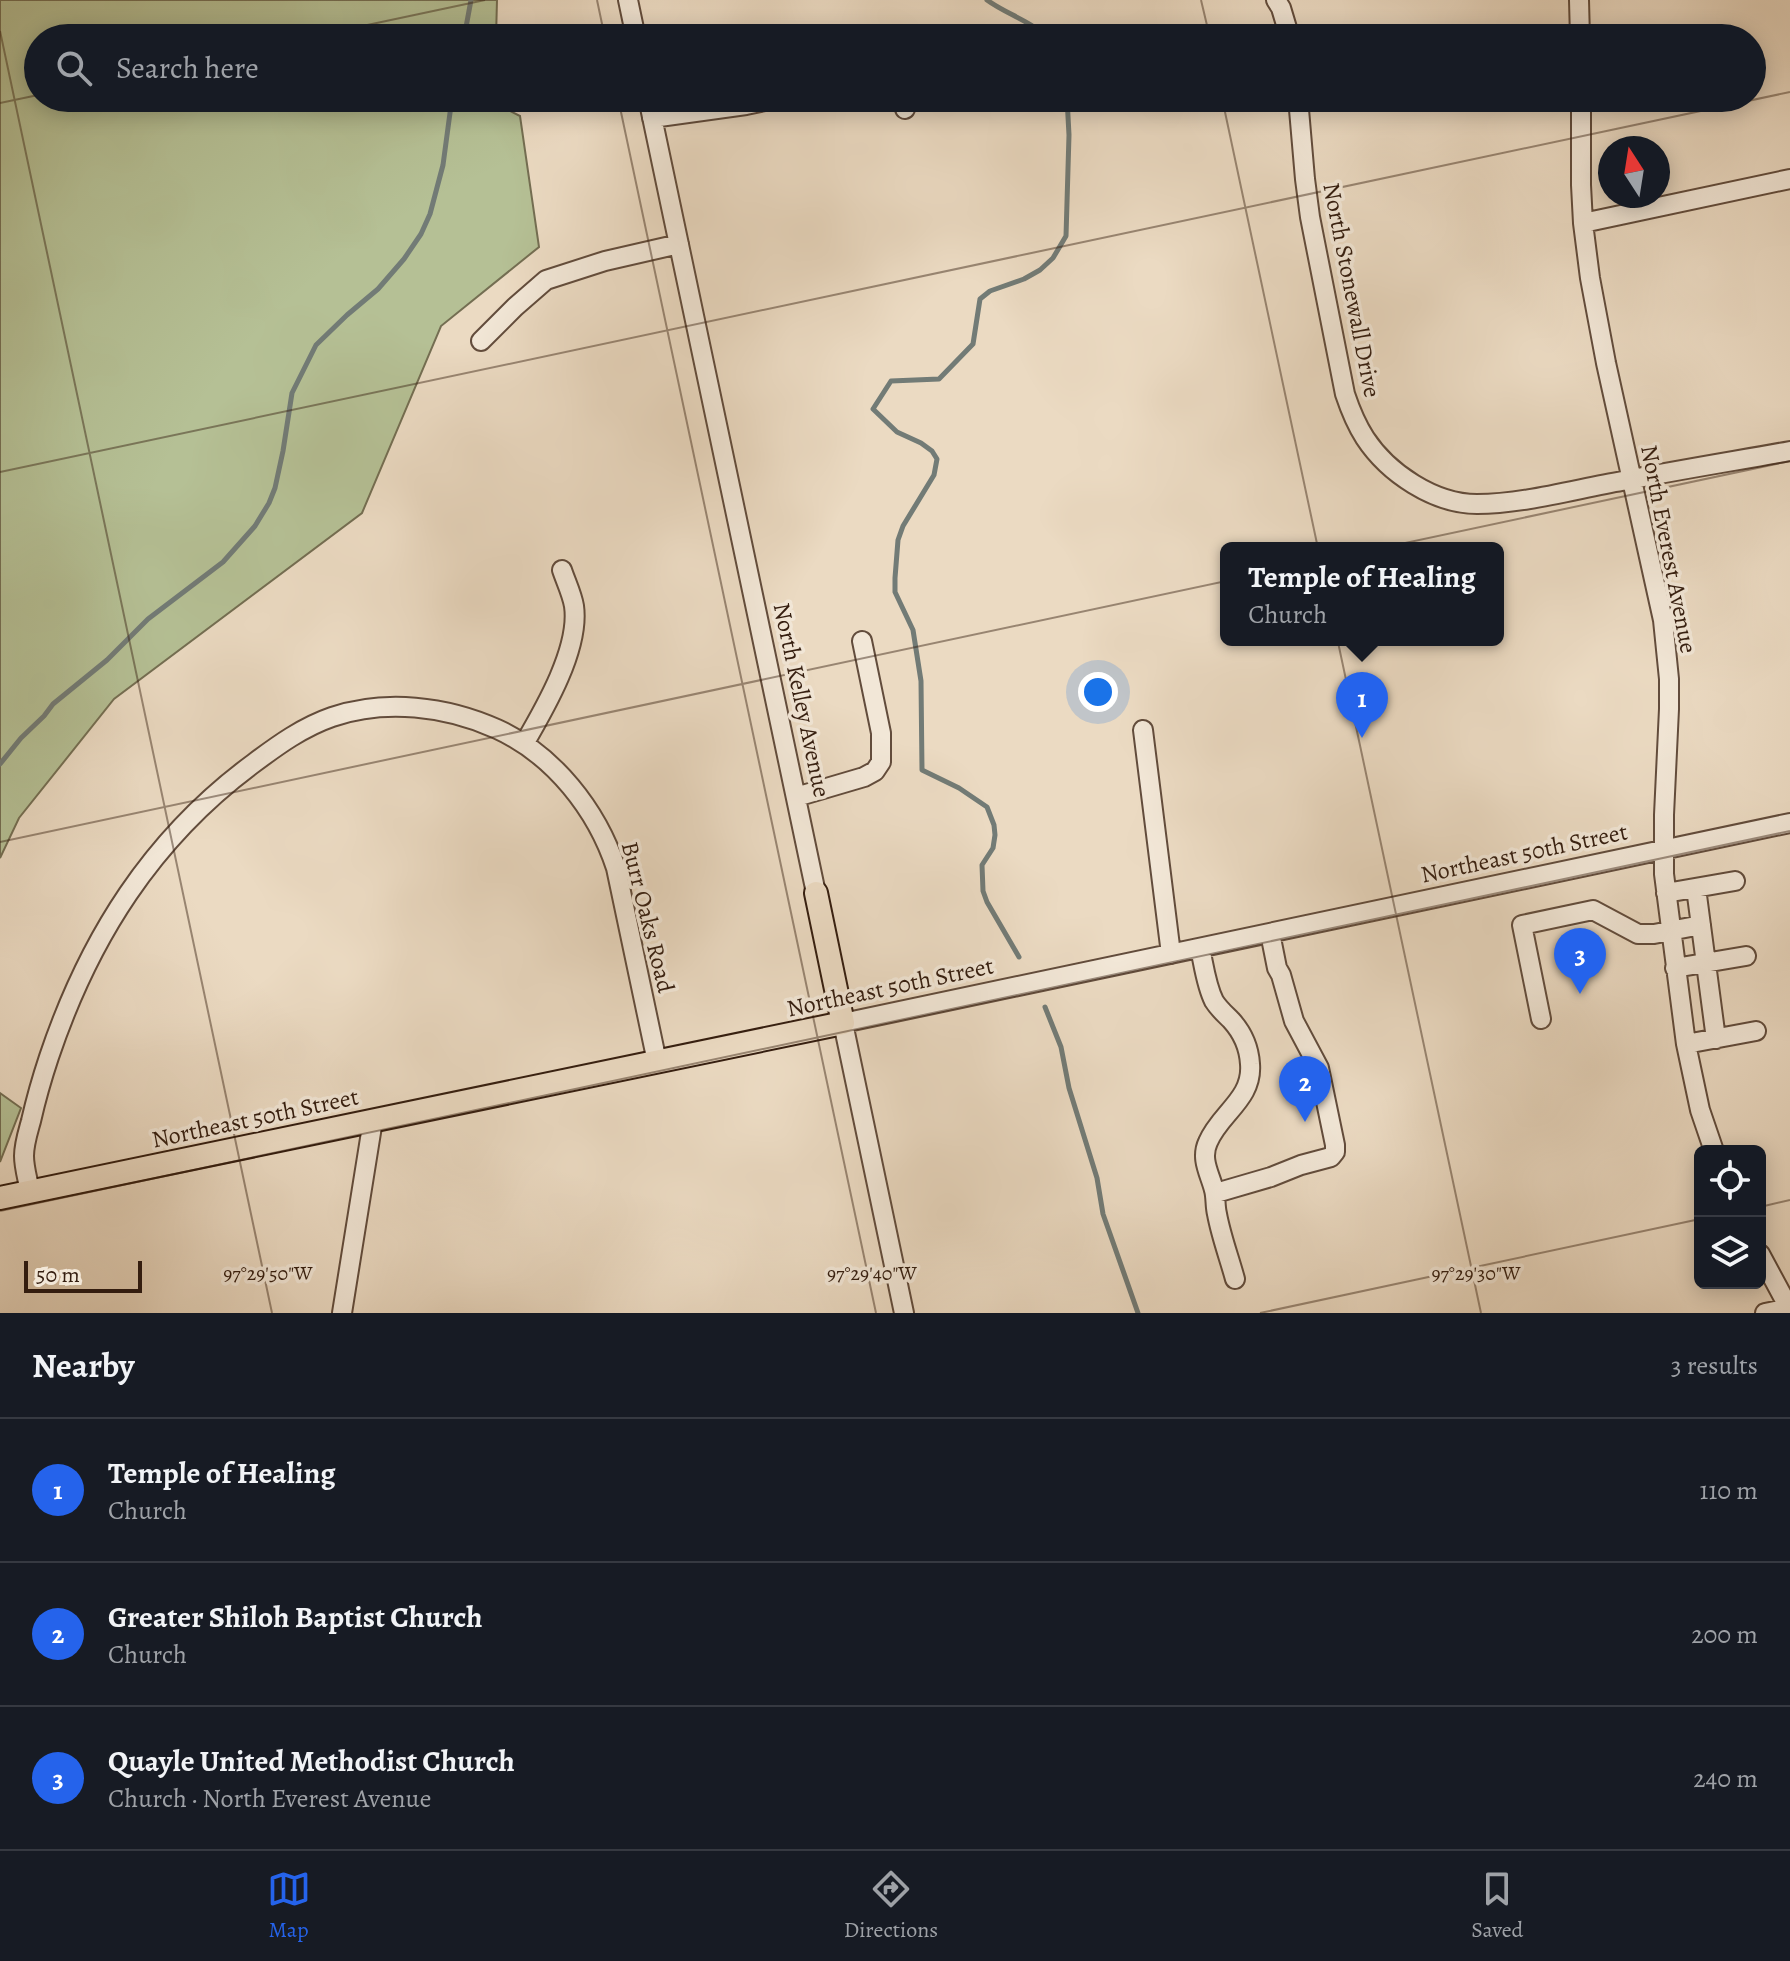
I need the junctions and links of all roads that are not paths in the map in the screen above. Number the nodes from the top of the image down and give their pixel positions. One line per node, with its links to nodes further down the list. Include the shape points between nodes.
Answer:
1 (628, 0): 4 (street)
2 (1276, 0): 5 (street)
3 (1579, 0): 6 (street)
4 (633, 24)
5 (1286, 24)
6 (1580, 24)
7 (651, 112): 11 (street, North Kelley Avenue)
8 (695, 112): 11 (street)
9 (1299, 112): 17 (street, North Stonewall Drive, via 1310,217 1345,394 1365,438 1382,459 1425,490 1474,504)
10 (1581, 112): 13 (street, North Everest Avenue)
11 (652, 118): 14 (street, North Kelley Avenue)
12 (1790, 179): 13 (street)
13 (1583, 223): 17 (street, North Everest Avenue, via 1597,321)
14 (679, 244): 15 (street, via 546,280); 22 (street, North Kelley Avenue)
15 (481, 341)
16 (1790, 451): 17 (street, North Stonewall Drive)
17 (1631, 479): 24 (street, North Everest Avenue, via 1667,650)
18 (562, 570): 21 (street, via 574,601 573,631 553,691)
19 (862, 641): 22 (street, via 881,733 881,762 864,777)
20 (1143, 730): 33 (street)
21 (524, 744): 44 (street, Burr Oaks Road, via 577,796 607,843); 47 (street, Burr Oaks Road, via 442,711 355,711 319,721 277,746 188,819 115,911 84,970 39,1088 25,1146)
22 (796, 797): 27 (street, North Kelley Avenue)
23 (1790, 823): 24 (street, Northeast 50th Street)
24 (1663, 850): 28 (street, North Everest Avenue); 31 (street, Northeast 50th Street)
25 (1735, 881): 26 (street)
26 (1696, 888): 28 (street); 29 (street)
27 (816, 893): 40 (main road, North Kelley Avenue)
28 (1666, 893): 30 (street, North Everest Avenue)
29 (1701, 925): 30 (street); 35 (street)
30 (1670, 931): 36 (street, North Everest Avenue); 39 (street, via 1638,934 1593,910 1522,925)
31 (1270, 933): 32 (street, Northeast 50th Street); 48 (street, via 1294,1021 1319,1068 1335,1152)
32 (1200, 948): 33 (street, Northeast 50th Street); 48 (street, via 1212,998 1240,1030 1250,1063 1243,1096 1208,1143 1206,1167)
33 (1171, 954): 40 (street, Northeast 50th Street)
34 (1746, 956): 35 (street)
35 (1706, 963): 36 (street); 37 (street)
36 (1675, 968): 38 (street, North Everest Avenue)
37 (1711, 1000): 38 (street); 42 (street)
38 (1680, 1005): 43 (street, North Everest Avenue)
39 (1541, 1019)
40 (843, 1023): 44 (main road, Northeast 50th Street); 54 (street, North Kelley Avenue)
41 (1756, 1031): 42 (street)
42 (1716, 1039): 43 (street)
43 (1686, 1044): 46 (street, North Everest Avenue)
44 (657, 1062): 45 (main road, Northeast 50th Street)
45 (373, 1120): 47 (main road, Northeast 50th Street); 53 (street)
46 (1712, 1145)
47 (30, 1192): 49 (main road, Northeast 50th Street)
48 (1216, 1193): 51 (street, via 1216,1214)
49 (0, 1198)
50 (1766, 1265): 52 (street)
51 (1235, 1279)
52 (1789, 1308): 55 (street)
53 (342, 1313)
54 (904, 1313)
55 (1765, 1313)

